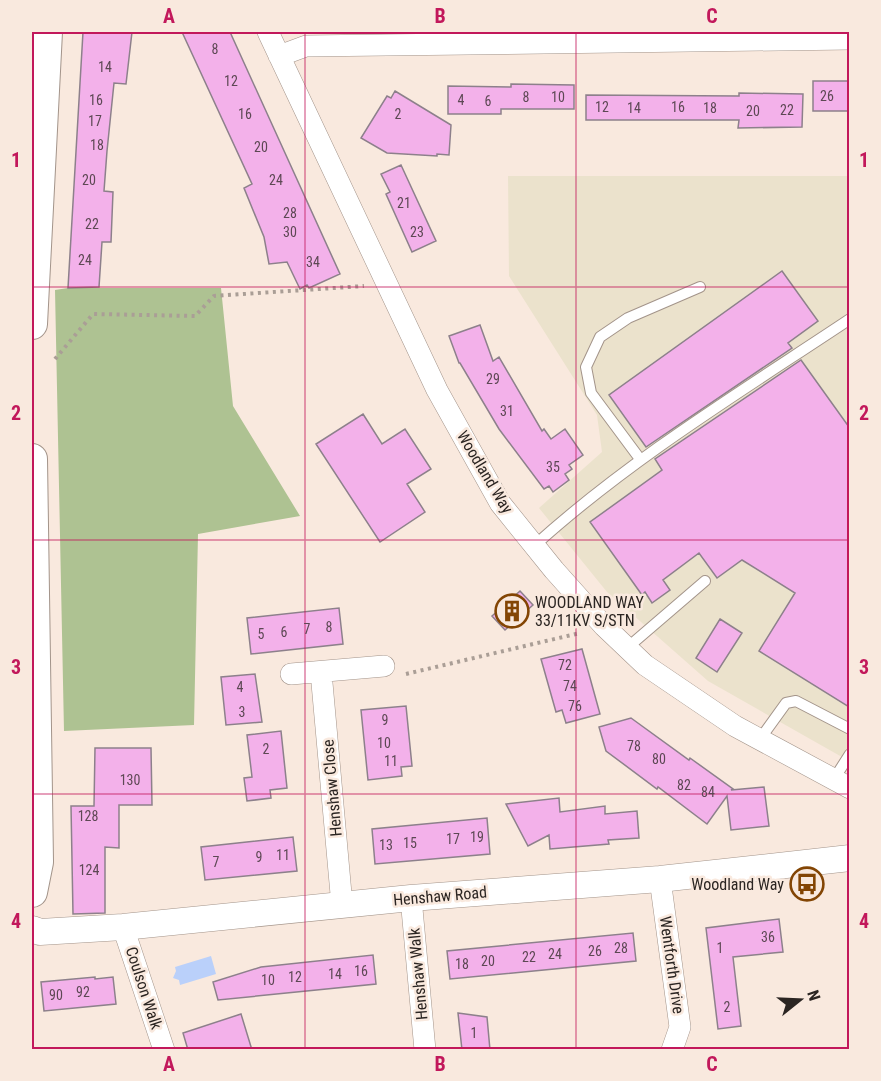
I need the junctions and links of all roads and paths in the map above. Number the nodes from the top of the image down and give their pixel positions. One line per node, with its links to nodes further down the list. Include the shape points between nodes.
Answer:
1 (47, 32): 9 (main road)
2 (268, 32): 5 (street, Woodland Way)
3 (672, 36): 4 (street); 5 (street, via 306,46)
4 (849, 39)
5 (279, 56): 6 (street, Woodland Way)
6 (386, 285): 10 (path, via 214,296 195,316 93,314); 13 (street, Woodland Way, via 437,390 500,503)
7 (700, 287): 12 (lane, via 628,318 600,337 586,367 591,393)
8 (849, 319): 12 (lane)
9 (32, 324)
10 (55, 359)
11 (32, 459): 15 (main road)
12 (640, 459): 13 (lane)
13 (534, 546): 16 (street, Woodland Way)
14 (705, 581): 17 (lane)
15 (33, 610): 27 (main road, via 38,862)
16 (604, 626): 17 (street, Woodland Way); 18 (path, via 401,675)
17 (627, 648): 22 (street, Woodland Way, via 645,665)
18 (384, 666): 19 (street)
19 (321, 672): 20 (street); 29 (street, Henshaw Close)
20 (291, 675)
21 (849, 729): 22 (lane, via 796,701 786,703)
22 (760, 739): 24 (street, Woodland Way)
23 (849, 754): 24 (lane)
24 (842, 784)
25 (849, 858): 26 (street, Henshaw Road)
26 (660, 879): 28 (street, Henshaw Road); 34 (street, Wentforth Drive, via 680,1027)
27 (32, 892)
28 (411, 898): 29 (street, Henshaw Road); 33 (street, Henshaw Walk)
29 (342, 905): 30 (street, Henshaw Road)
30 (123, 927): 31 (street, Henshaw Road, via 40,932); 32 (street, Coulson Walk)
31 (32, 929)
32 (164, 1050)
33 (425, 1050)
34 (672, 1050)

